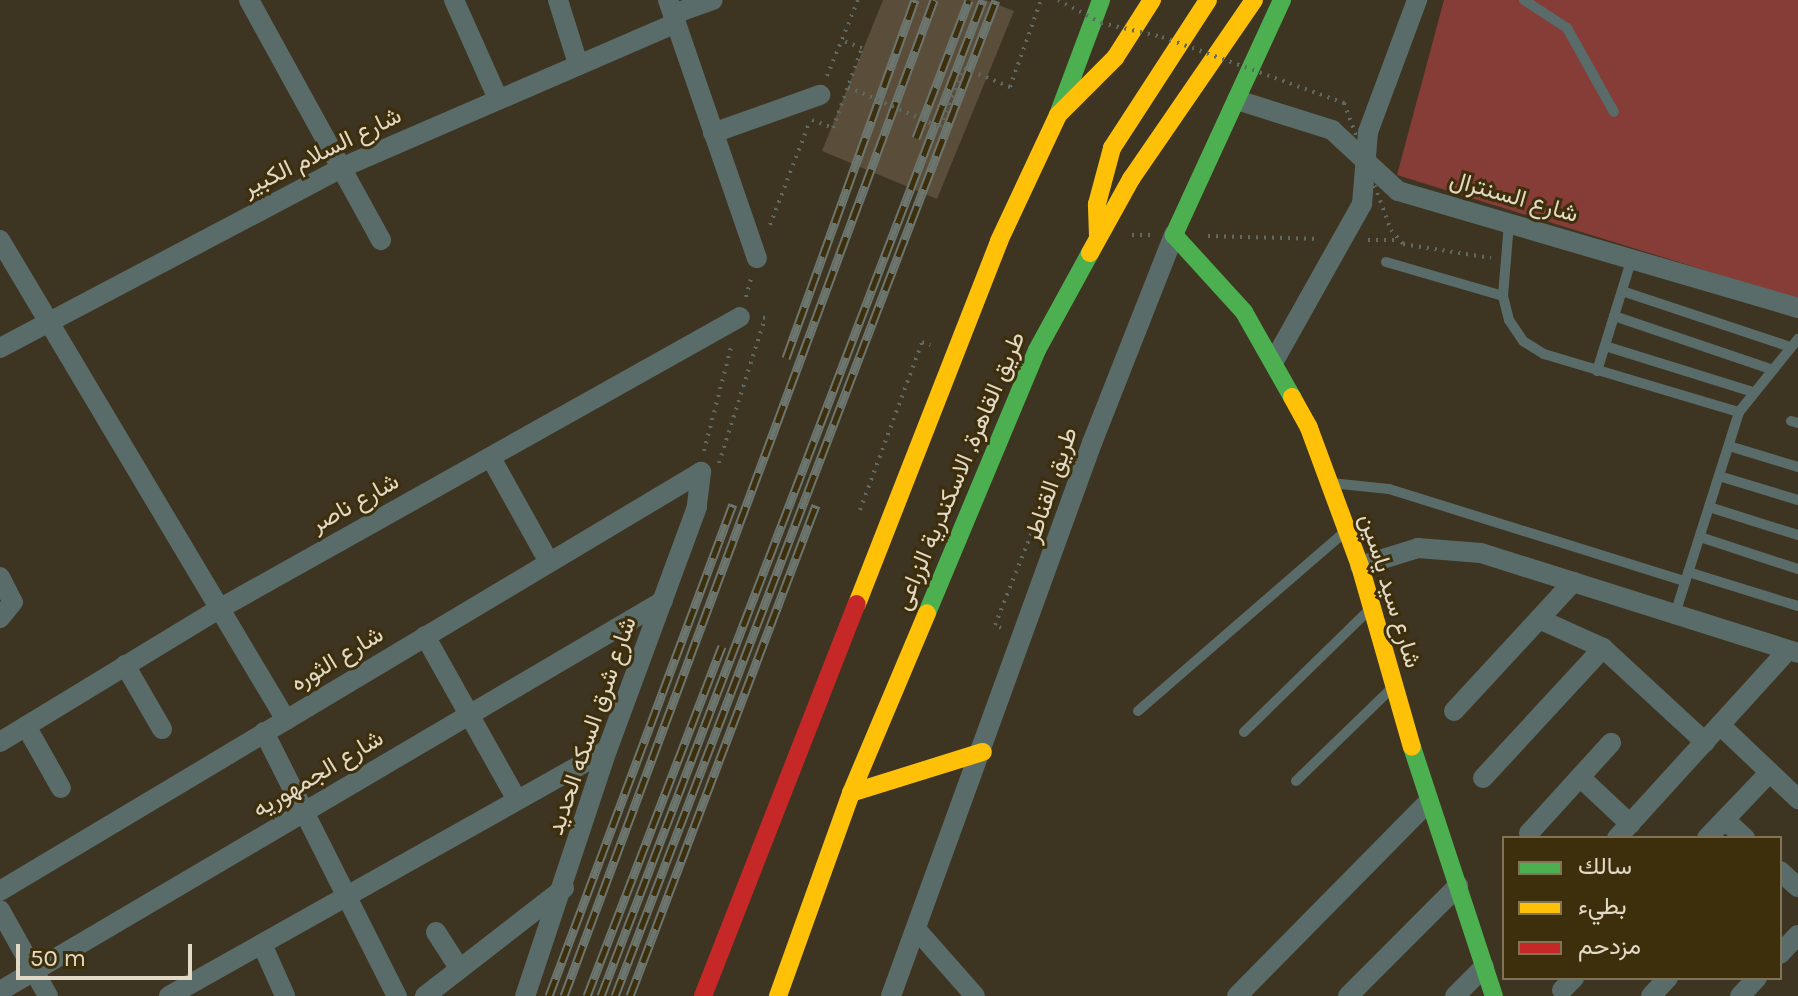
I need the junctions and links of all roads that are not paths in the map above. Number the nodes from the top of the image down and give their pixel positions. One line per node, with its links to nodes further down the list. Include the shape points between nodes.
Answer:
1 (249, 0): 21 (street)
2 (454, 0): 15 (street)
3 (558, 0): 13 (street)
4 (713, 0): 12 (street, شارع السلام الكبير)
5 (1101, 0): 18 (main road)
6 (1152, 0): 18 (main road, طريق القاهرة, الاسكندرية الزراعى, via 1115,58)
7 (1208, 0): 24 (main road, via 1112,148 1097,204)
8 (1254, 0): 24 (main road, طريق القاهرة, الاسكندرية الزراعى, via 1167,123)
9 (1282, 0): 16 (main road, طريق القناطر)
10 (1417, 0): 20 (street, via 1376,107)
11 (1524, 0): 17 (lane, via 1567,28)
12 (672, 12): 13 (street, شارع السلام الكبير); 19 (street)
13 (578, 64): 15 (street, شارع السلام الكبير)
14 (820, 95): 19 (street)
15 (498, 99): 21 (street, شارع السلام الكبير)
16 (1237, 100): 20 (street, شارع السنترال, via 1332,130); 23 (main road, طريق القناطر)
17 (1614, 112)
18 (1058, 115): 124 (main road, طريق القاهرة, الاسكندرية الزراعى, via 994,256)
19 (713, 133): 27 (street)
20 (1365, 155): 22 (street, شارع السنترال, via 1398,191); 39 (street, via 1362,204)
21 (341, 168): 26 (street); 35 (street, شارع السلام الكبير)
22 (1509, 223): 28 (street, شارع السنترال); 31 (lane)
23 (1174, 235): 39 (main road, شارع سيد ياسين, via 1220,281); 86 (street, طريق القناطر, via 1092,443)
24 (1098, 236): 92 (main road, طريق القاهرة, الاسكندرية الزراعى, via 983,468)
25 (0, 240): 35 (street)
26 (381, 240)
27 (757, 258)
28 (1632, 258): 30 (lane); 32 (street, شارع السنترال)
29 (1386, 262): 31 (lane)
30 (1622, 291): 33 (lane); 36 (lane)
31 (1503, 296): 41 (lane, via 1509,320 1523,341 1544,354)
32 (1798, 308)
33 (1614, 316): 37 (lane); 40 (lane)
34 (740, 317): 45 (street, شارع ناصر)
35 (48, 322): 38 (street, شارع السلام الكبير); 64 (street)
36 (1794, 343): 40 (lane)
37 (1605, 346): 41 (lane); 42 (lane)
38 (0, 348)
39 (1275, 359): 49 (main road, شارع سيد ياسين)
40 (1771, 369): 42 (lane)
41 (1597, 371): 43 (lane)
42 (1753, 392): 43 (lane)
43 (1739, 412): 44 (lane)
44 (1729, 446): 46 (lane); 48 (lane)
45 (491, 458): 55 (street); 64 (street, شارع ناصر)
46 (1798, 467)
47 (708, 475): 55 (street, شارع الثوره); 61 (street, شارع شرق السكه الحديد)
48 (1719, 476): 50 (lane); 51 (lane)
49 (1329, 483): 52 (main road, شارع سيد ياسين); 58 (lane, via 1389,489)
50 (1798, 500)
51 (1709, 507): 53 (lane); 54 (lane)
52 (1347, 530): 56 (main road, شارع سيد ياسين); 73 (lane)
53 (1798, 535)
54 (1700, 537): 57 (lane); 58 (lane)
55 (549, 562): 68 (street, شارع الثوره)
56 (1360, 566): 60 (street, via 1418,548 1449,548); 63 (main road, شارع سيد ياسين)
57 (1798, 569)
58 (1687, 576): 62 (lane); 65 (lane)
59 (1, 579): 66 (street, via 13,602)
60 (1573, 582): 65 (street); 67 (street)
61 (663, 601): 75 (street, شارع الجمهوريه); 85 (street, شارع شرق السكه الحديد)
62 (1798, 606)
63 (1372, 607): 72 (main road, شارع سيد ياسين); 81 (lane)
64 (219, 609): 71 (street, شارع ناصر); 76 (street)
65 (1675, 614): 70 (street)
66 (0, 618)
67 (1539, 619): 69 (street); 74 (street)
68 (425, 636): 75 (street); 76 (street, شارع الثوره)
69 (1603, 648): 83 (street); 89 (street)
70 (1793, 652): 77 (street)
71 (125, 665): 78 (street, شارع ناصر); 79 (street)
72 (1395, 685): 90 (lane); 95 (main road, شارع سيد ياسين)
73 (1138, 711)
74 (1454, 711)
75 (469, 715): 94 (street); 96 (street, شارع الجمهوريه)
76 (286, 720): 80 (street, شارع الثوره)
77 (1720, 725): 83 (street); 87 (street)
78 (26, 726): 82 (street, شارع ناصر); 91 (street)
79 (162, 729)
80 (264, 732): 96 (street); 106 (street, شارع الثوره)
81 (1244, 732)
82 (0, 742)
83 (1705, 742): 98 (street)
84 (1611, 743): 88 (street)
85 (607, 750): 94 (street); 104 (street, شارع شرق السكه الحديد)
86 (983, 752): 92 (main road); 109 (street, طريق القناطر)
87 (1770, 772): 93 (street); 97 (street)
88 (1580, 777): 98 (street); 99 (street)
89 (1483, 778)
90 (1296, 781)
91 (61, 788)
92 (851, 793): 125 (main road, طريق القاهرة, الاسكندرية الزراعى)
93 (1798, 799)
94 (517, 800): 107 (street)
95 (1428, 802): 103 (main road, شارع سيد ياسين); 128 (street)
96 (304, 813): 107 (street); 114 (street, شارع الجمهوريه)
97 (1725, 820): 100 (street); 101 (street)
98 (1623, 831)
99 (1529, 833)
100 (1709, 836)
101 (1743, 836)
102 (1782, 873): 105 (street)
103 (1458, 886): 112 (main road, شارع سيد ياسين); 129 (street)
104 (565, 887): 113 (street); 123 (street, شارع شرق السكه الحديد)
105 (1798, 887)
106 (0, 891)
107 (346, 896): 111 (street); 121 (street)
108 (0, 910): 114 (street)
109 (916, 929): 126 (street, طريق القناطر); 127 (street)
110 (436, 932): 113 (street)
111 (262, 944): 118 (street); 120 (street)
112 (1484, 967): 130 (street); 131 (main road, شارع سيد ياسين)
113 (459, 968): 122 (street)
114 (34, 971): 117 (street, شارع الجمهوريه); 119 (street)
115 (1666, 980): 132 (street)
116 (1755, 980): 133 (street)
117 (0, 991)
118 (175, 994)
119 (48, 996)
120 (285, 996)
121 (397, 996)
122 (425, 996)
123 (525, 996)
124 (703, 996)
125 (778, 996)
126 (891, 996)
127 (975, 996)
128 (1237, 996)
129 (1348, 996)
130 (1455, 996)
131 (1494, 996)
132 (1651, 996)
133 (1740, 996)

